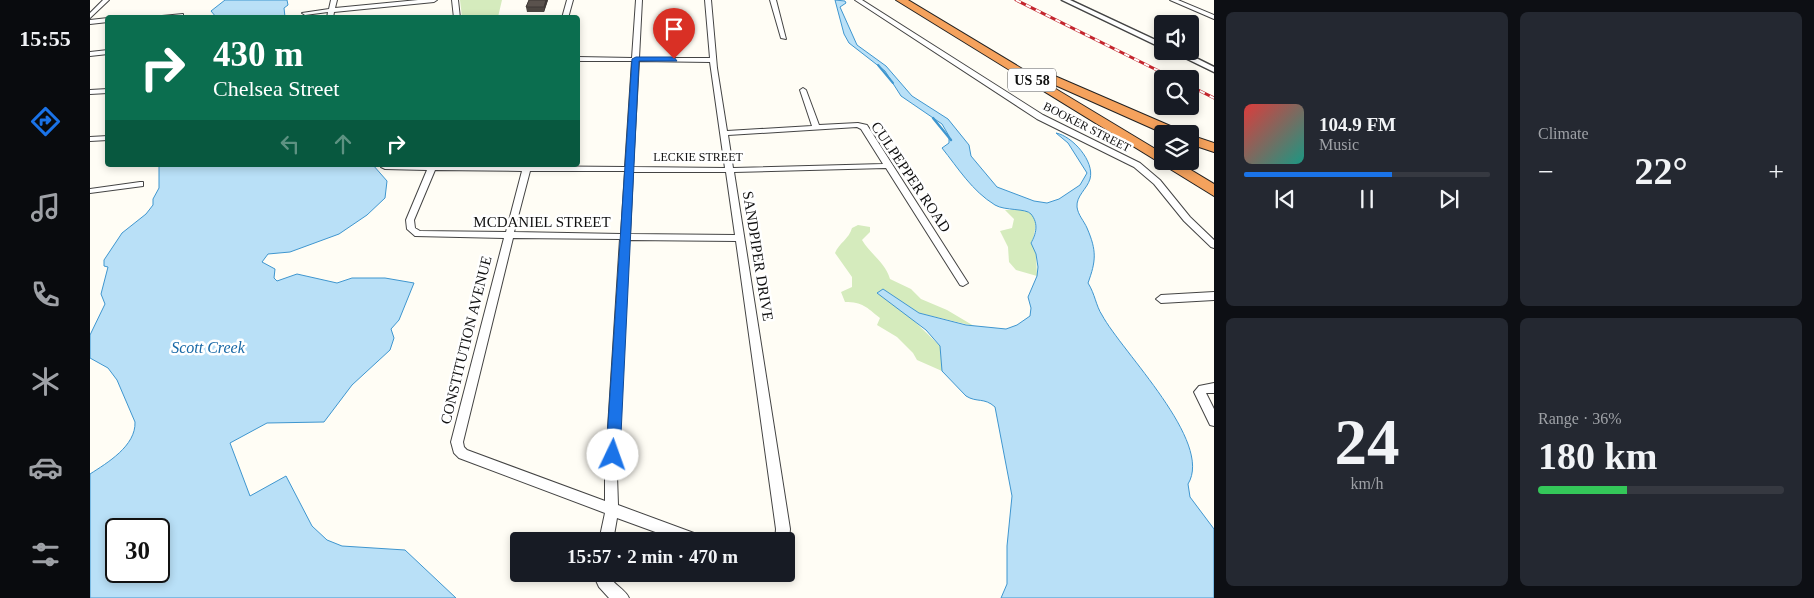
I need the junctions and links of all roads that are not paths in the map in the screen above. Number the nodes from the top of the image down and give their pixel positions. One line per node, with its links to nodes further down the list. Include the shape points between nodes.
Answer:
1 (106, 0): 19 (street)
2 (334, 0): 14 (street)
3 (434, 0): 14 (street)
4 (455, 0): 17 (street)
5 (570, 0): 18 (street)
6 (639, 0): 28 (street)
7 (708, 0): 29 (street, SANDPIPER DRIVE)
8 (774, 0): 23 (street)
9 (858, 0): 59 (street, BOOKER STREET, via 1040,117 1137,165 1157,182 1187,219)
10 (901, 0): 44 (highway, US 58)
11 (913, 0): 31 (highway, US 58)
12 (1065, 0): 24 (street)
13 (1173, 0): 20 (street)
14 (332, 10): 15 (street); 16 (street)
15 (305, 13)
16 (331, 15)
17 (456, 15)
18 (566, 15)
19 (90, 16)
20 (1214, 17)
21 (105, 20): 22 (street)
22 (90, 22)
23 (784, 38)
24 (1154, 42)
25 (105, 52): 26 (street)
26 (90, 54)
27 (580, 59): 28 (street)
28 (636, 59): 29 (street); 49 (street)
29 (713, 60): 38 (street, SANDPIPER DRIVE)
30 (1193, 60): 32 (street)
31 (1031, 69): 36 (highway); 41 (highway, US 58)
32 (1214, 70)
33 (803, 90): 37 (street)
34 (105, 91): 35 (street)
35 (90, 92)
36 (1157, 125)
37 (815, 126): 38 (street, CULPEPPER ROAD); 45 (street, CULPEPPER ROAD, via 861,126)
38 (724, 133): 50 (street, SANDPIPER DRIVE)
39 (105, 138): 40 (street)
40 (90, 139)
41 (1154, 141)
42 (1199, 142): 43 (highway)
43 (1214, 148)
44 (1154, 154)
45 (890, 166): 50 (street, LECKIE STREET); 60 (street, CULPEPPER ROAD)
46 (433, 167): 56 (street, MCDANIEL STREET, via 409,225 413,232 425,236)
47 (527, 167): 49 (street, LECKIE STREET); 56 (street, CONSTITUTION AVENUE)
48 (1199, 167): 52 (highway)
49 (629, 169): 50 (street, LECKIE STREET); 57 (street)
50 (730, 170): 58 (street, SANDPIPER DRIVE)
51 (1180, 170): 55 (highway, US 58)
52 (1214, 176)
53 (140, 184): 54 (street)
54 (90, 191)
55 (1214, 192)
56 (509, 236): 57 (street, MCDANIEL STREET); 65 (street, CONSTITUTION AVENUE, via 457,442 458,449 463,454)
57 (625, 236): 58 (street, MCDANIEL STREET); 65 (street)
58 (740, 238): 68 (street, SANDPIPER DRIVE)
59 (1214, 245)
60 (963, 283)
61 (1214, 296): 62 (street)
62 (1161, 299)
63 (1214, 388): 64 (street, via 1200,392)
64 (1214, 421)
65 (612, 510): 66 (street); 67 (street, CONSTITUTION AVENUE)
66 (608, 532)
67 (672, 532)
68 (782, 532)
69 (604, 582): 70 (street)
70 (622, 598)

